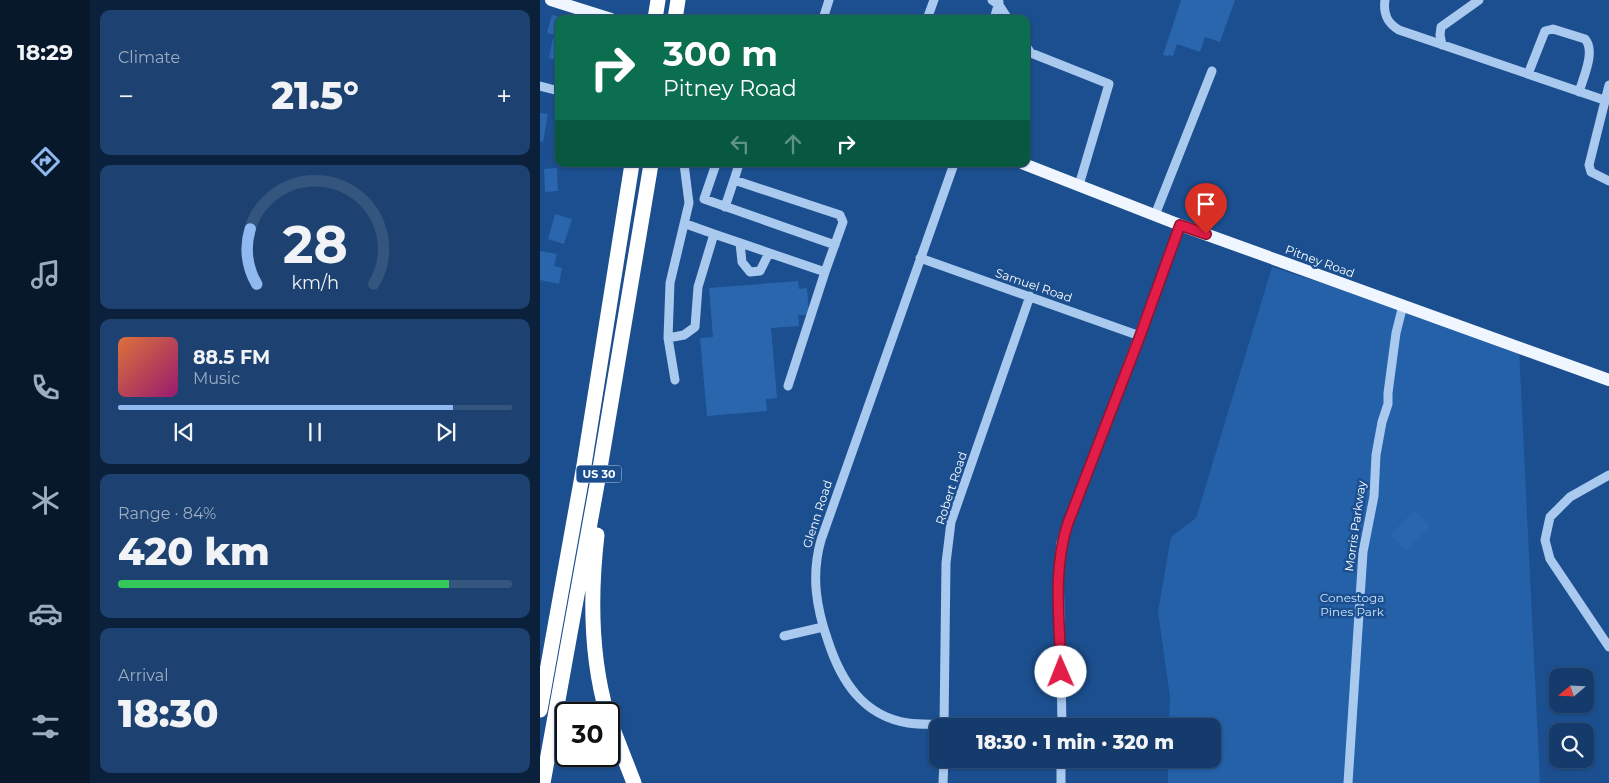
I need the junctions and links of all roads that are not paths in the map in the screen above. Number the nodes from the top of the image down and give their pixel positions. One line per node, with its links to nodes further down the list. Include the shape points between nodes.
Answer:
1 (551, 0): 8 (main road)
2 (829, 0): 10 (street)
3 (934, 0): 11 (street)
4 (1385, 0): 14 (street, via 1385,15 1392,26)
5 (1479, 0): 14 (street, via 1441,27)
6 (658, 1): 9 (highway)
7 (997, 2): 12 (street); 13 (street)
8 (598, 15)
9 (656, 15)
10 (824, 15)
11 (928, 15)
12 (995, 15)
13 (1005, 15)
14 (1442, 45): 17 (street)
15 (1030, 52): 32 (street, via 1109,84)
16 (1212, 72): 36 (street)
17 (1528, 74): 21 (street); 21 (street, via 1545,31 1553,29 1585,39 1590,52)
18 (1609, 85): 22 (street)
19 (540, 86): 20 (street)
20 (555, 90)
21 (1579, 92): 22 (street)
22 (1604, 100): 31 (street, via 1589,165 1591,172)
23 (1030, 166): 32 (main road, Pitney Road)
24 (632, 167): 58 (highway, US 30, via 584,464)
25 (651, 167): 49 (highway, US 30)
26 (684, 167): 33 (street)
27 (715, 167): 34 (street)
28 (738, 167): 30 (street)
29 (953, 167): 43 (street, Glenn Road)
30 (734, 180): 35 (street); 41 (street, via 840,215 843,222)
31 (1609, 181)
32 (1079, 185): 36 (main road, Pitney Road)
33 (689, 194): 34 (street); 37 (street)
34 (704, 199): 35 (street)
35 (725, 206): 41 (street)
36 (1155, 215): 38 (main road, Pitney Road)
37 (686, 224): 39 (street); 48 (street, via 670,283)
38 (1180, 225): 46 (main road, Pitney Road); 47 (street)
39 (714, 234): 40 (street); 48 (street, via 698,287 695,327 684,336)
40 (740, 243): 42 (street); 42 (street, via 742,262 750,272 760,271)
41 (835, 245): 44 (street)
42 (769, 252): 44 (street)
43 (920, 258): 45 (street, Samuel Road); 54 (street, Glenn Road, via 818,550 815,588)
44 (826, 272): 52 (street)
45 (1030, 296): 47 (street, Samuel Road); 59 (street, Robert Road, via 951,522 946,563)
46 (1404, 305): 51 (main road, Pitney Road); 69 (street, Morris Parkway, via 1396,333 1388,404 1376,455 1374,496 1363,552)
47 (1140, 336): 60 (street, via 1061,543)
48 (668, 338): 50 (street)
49 (615, 380): 57 (highway, via 591,597 596,660); 65 (highway, US 30)
50 (675, 380)
51 (1609, 380)
52 (788, 386)
53 (1609, 475): 56 (street, via 1570,497 1550,517 1544,540 1550,559)
54 (823, 627): 55 (street); 61 (street, Glenn Road, via 842,678 869,707 908,723)
55 (784, 636)
56 (1609, 647)
57 (605, 702)
58 (540, 710)
59 (944, 718)
60 (1062, 718)
61 (929, 724)
62 (620, 747): 66 (highway)
63 (944, 768): 67 (street)
64 (1061, 768): 68 (street)
65 (543, 783)
66 (634, 783)
67 (943, 783)
68 (1061, 783)
69 (1348, 783)

